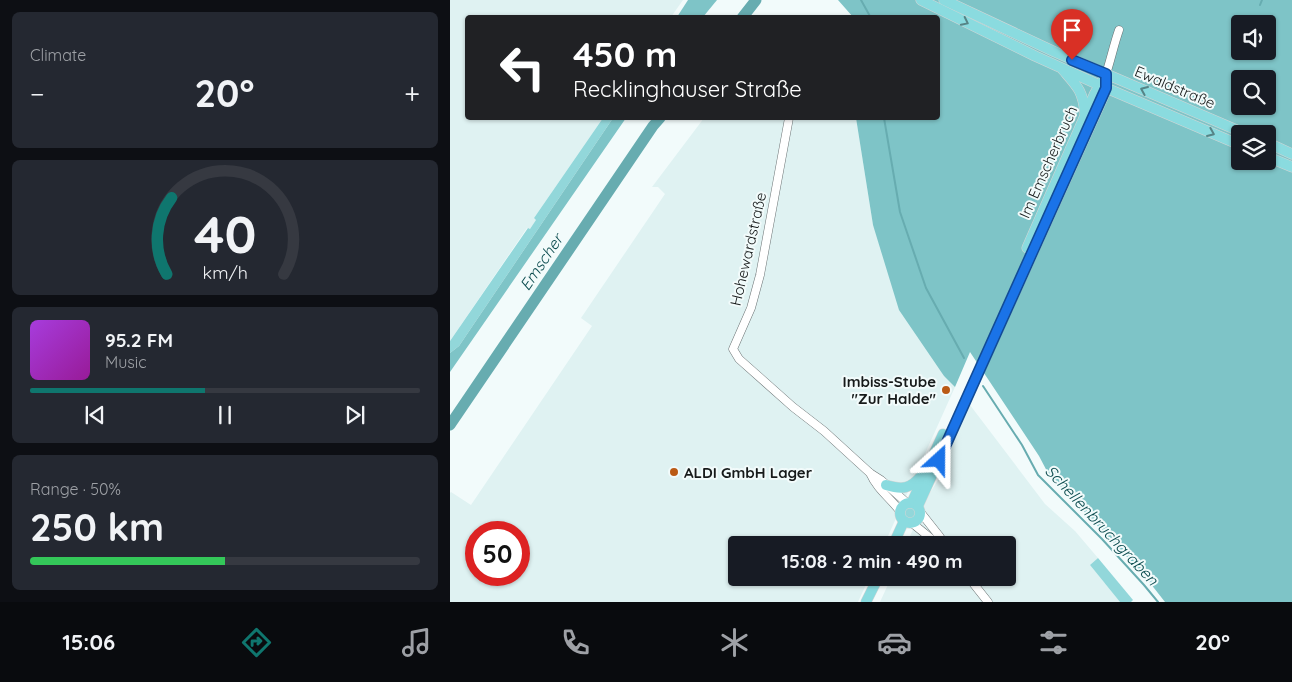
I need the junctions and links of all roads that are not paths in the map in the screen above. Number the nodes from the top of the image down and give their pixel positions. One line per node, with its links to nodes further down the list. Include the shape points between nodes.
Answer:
1 (921, 0): 4 (main road, Ewaldstraße, one-way to 4)
2 (944, 0): 5 (main road, Ewaldstraße)
3 (1119, 30): 5 (street)
4 (1061, 68): 6 (main road, Ewaldstraße); 7 (main road, via 1079,89 1084,99)
5 (1106, 74): 6 (main road, Im Emscherbruch); 9 (main road, Ewaldstraße, one-way to 5)
6 (1102, 86): 7 (main road, Im Emscherbruch); 10 (main road, Ewaldstraße, one-way to 10); 18 (main road, Im Emscherbruch)
7 (1085, 114): 15 (main road, Im Emscherbruch)
8 (789, 120): 16 (street, Hohewardstraße, via 760,275 751,308 733,350 739,359)
9 (1231, 128)
10 (1231, 141)
11 (1276, 147): 12 (main road)
12 (1292, 154)
13 (1276, 160): 14 (main road)
14 (1292, 167)
15 (927, 469): 17 (main road, via 915,484 906,488); 18 (main road, Im Emscherbruch)
16 (870, 473): 17 (street, Hohewardstraße); 19 (street, Hohewardstraße, via 875,484)
17 (886, 485): 18 (street, Hohewardstraße)
18 (915, 506): 19 (main road, Im Emscherbruch, via 918,520); 19 (main road, Im Emscherbruch, via 904,504); 23 (street, Hohewardstraße)
19 (906, 520): 20 (main road, Im Emscherbruch); 21 (main road, Im Emscherbruch); 22 (street, Hohewardstraße)
20 (898, 536)
21 (902, 536)
22 (926, 536)
23 (939, 536)
24 (874, 586): 27 (main road)
25 (881, 586): 28 (main road)
26 (975, 586): 29 (street)
27 (866, 602)
28 (874, 602)
29 (988, 602)

